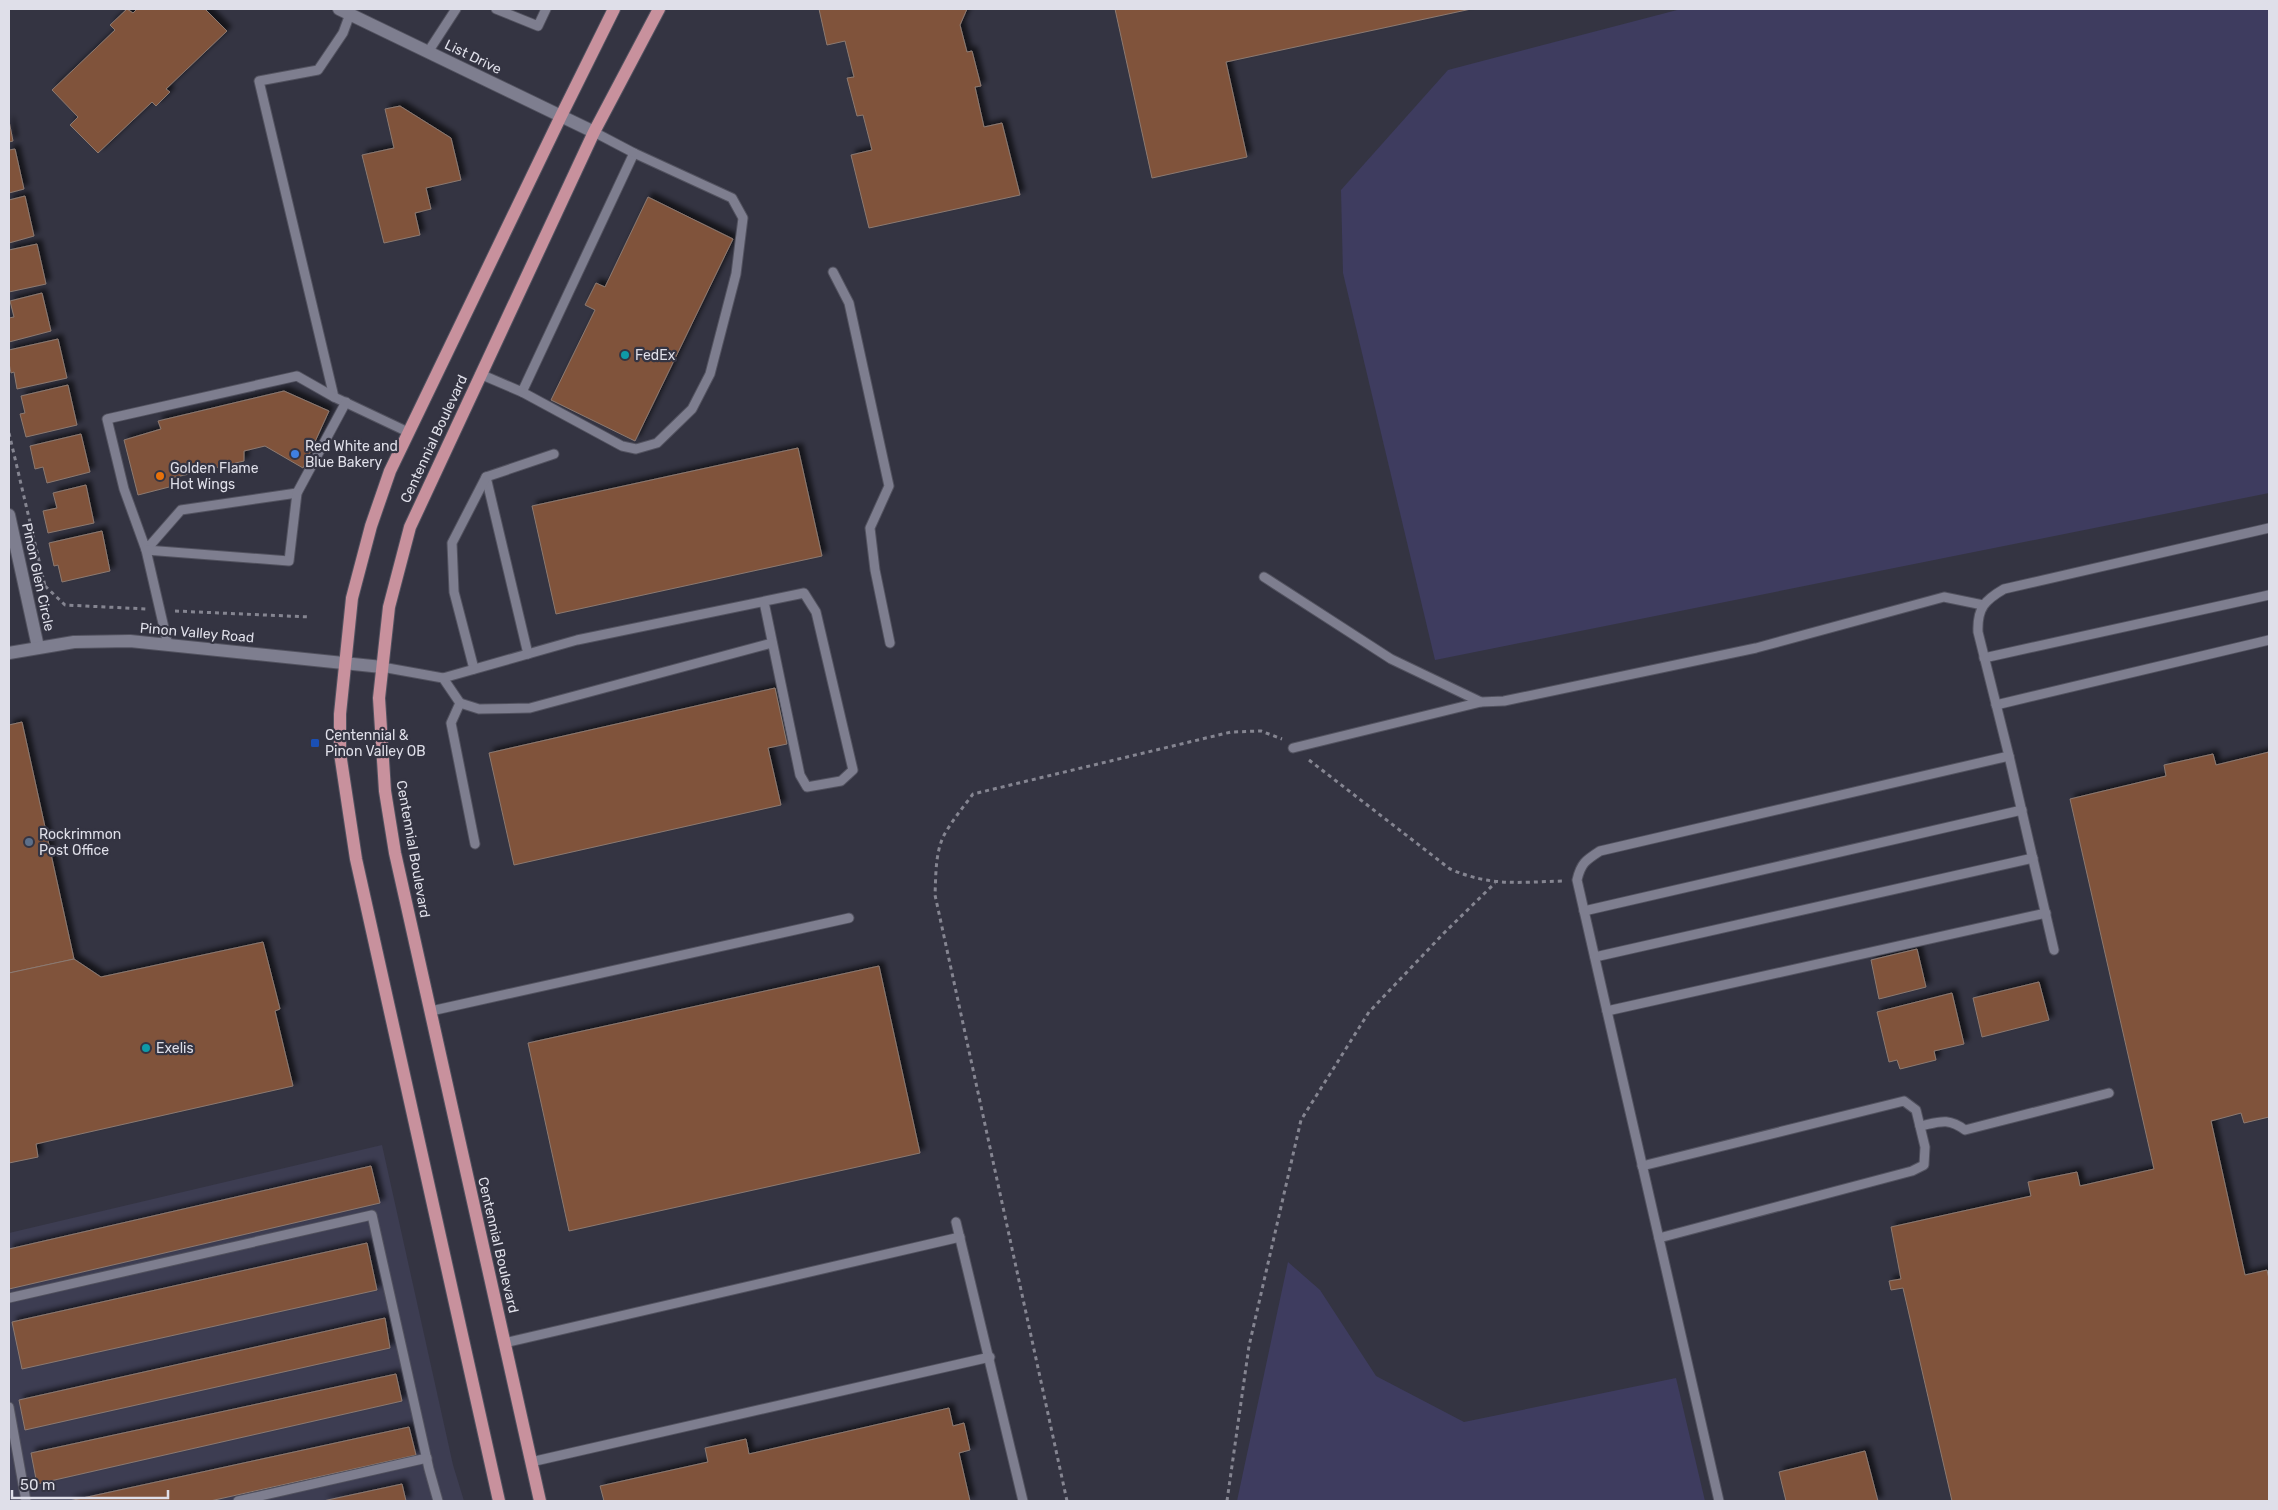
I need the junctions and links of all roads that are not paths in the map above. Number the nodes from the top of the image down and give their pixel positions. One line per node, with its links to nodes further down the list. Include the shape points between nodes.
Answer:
1 (456, 9): 7 (lane)
2 (496, 9): 3 (lane, via 538,26)
3 (546, 9)
4 (614, 9): 8 (main road, Centennial Boulevard)
5 (659, 9): 9 (main road, Centennial Boulevard)
6 (345, 11): 7 (street, List Drive); 14 (lane, via 344,34 318,70 258,81)
7 (428, 52): 8 (street, List Drive)
8 (560, 116): 9 (street, List Drive); 16 (main road, Centennial Boulevard)
9 (594, 132): 10 (lane); 12 (main road, Centennial Boulevard)
10 (634, 153): 13 (lane); 13 (lane, via 732,198 743,218 736,274 710,374 692,409 657,443 636,449 622,446)
11 (833, 272): 29 (lane, via 850,303 889,486 870,528 874,570)
12 (480, 374): 13 (lane); 36 (main road, Centennial Boulevard, via 410,528 389,607)
13 (522, 392)
14 (334, 397): 15 (lane); 22 (lane, via 297,376 107,419 124,489)
15 (346, 402): 16 (lane); 19 (lane)
16 (408, 432): 35 (main road, Centennial Boulevard, via 371,526 352,598)
17 (554, 454): 18 (lane)
18 (486, 477): 33 (lane); 37 (lane, via 452,543 454,592)
19 (297, 493): 22 (lane, via 181,510); 22 (lane, via 289,561)
20 (9, 515): 31 (street, Pinon Glen Circle)
21 (2269, 528): 26 (lane, via 2004,588)
22 (146, 550): 30 (lane)
23 (1264, 577): 39 (lane, via 1391,658)
24 (2269, 594): 34 (lane)
25 (764, 602): 28 (lane); 28 (lane, via 804,593 816,612 853,770 841,781 807,787 800,775); 33 (lane, via 577,640)
26 (1983, 605): 34 (lane, via 1977,620); 39 (lane, via 1944,597 1756,648 1504,701)
27 (2269, 640): 41 (lane)
28 (772, 642): 40 (lane, via 530,708 479,709)
29 (890, 643)
30 (168, 645): 31 (street, Pinon Valley Road, via 105,641); 35 (street, Pinon Valley Road)
31 (38, 647): 32 (street, Pinon Valley Road)
32 (9, 653)
33 (528, 654): 37 (lane)
34 (1984, 658): 41 (lane)
35 (345, 662): 36 (street, Pinon Valley Road); 69 (main road, Centennial Boulevard, via 340,752 356,859)
36 (382, 667): 38 (lane); 52 (main road, Centennial Boulevard, via 379,704 385,790 395,853)
37 (474, 669): 38 (lane)
38 (443, 678): 40 (lane)
39 (1481, 702): 42 (lane)
40 (460, 703): 45 (lane, via 451,723)
41 (1996, 705): 43 (lane)
42 (1293, 748)
43 (2009, 756): 44 (lane); 47 (lane, via 1600,851 1580,867 1577,880)
44 (2022, 810): 46 (lane); 47 (lane)
45 (475, 844)
46 (2032, 858): 48 (lane); 51 (lane)
47 (1584, 911): 51 (lane)
48 (2046, 913): 50 (lane); 53 (lane)
49 (849, 918): 52 (lane)
50 (2054, 950)
51 (1595, 957): 53 (lane)
52 (431, 1011): 61 (main road, Centennial Boulevard)
53 (1607, 1011): 56 (lane)
54 (2109, 1093): 55 (lane, via 1965,1130 1955,1122 1944,1121)
55 (1920, 1126): 56 (lane, via 1916,1110 1904,1101); 59 (lane, via 1925,1148 1924,1165 1912,1171)
56 (1642, 1166): 59 (lane)
57 (956, 1222): 58 (lane)
58 (960, 1237): 61 (lane); 62 (lane)
59 (1659, 1238): 72 (lane)
60 (9, 1298): 64 (lane, via 372,1215)
61 (504, 1343): 65 (main road, Centennial Boulevard)
62 (990, 1357): 65 (lane); 71 (lane)
63 (9, 1408): 66 (lane)
64 (427, 1458): 67 (lane); 68 (lane)
65 (531, 1462): 70 (main road, Centennial Boulevard)
66 (26, 1501)
67 (238, 1501)
68 (438, 1501)
69 (499, 1501)
70 (539, 1501)
71 (1023, 1501)
72 (1719, 1501)

